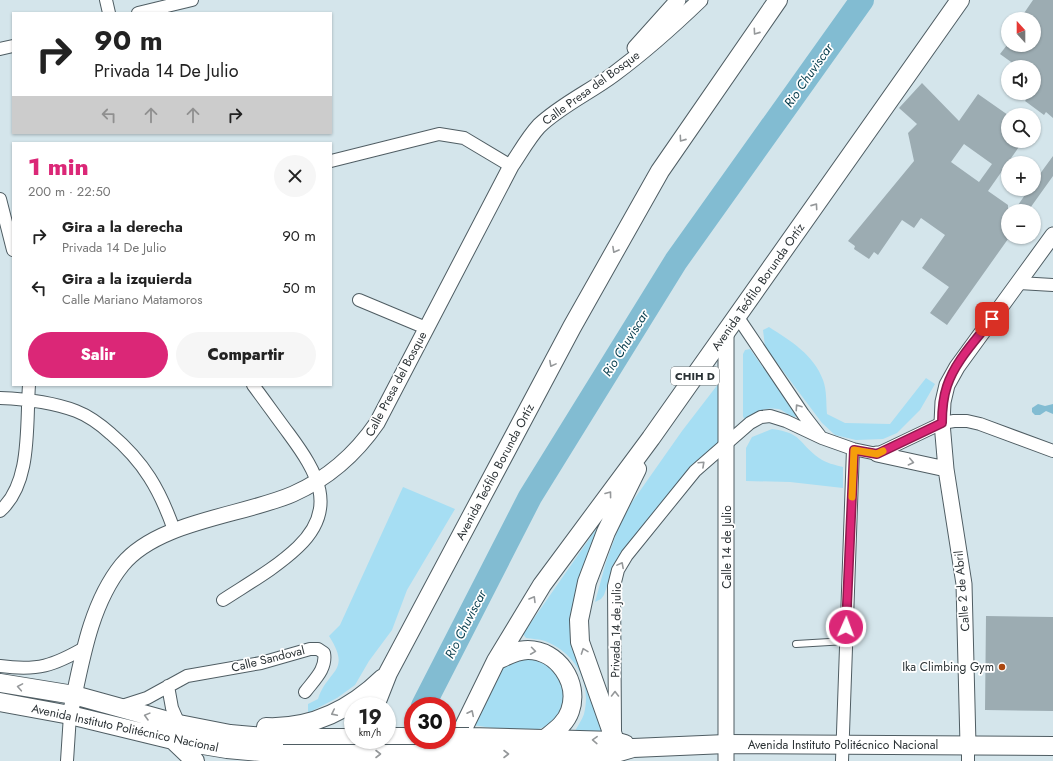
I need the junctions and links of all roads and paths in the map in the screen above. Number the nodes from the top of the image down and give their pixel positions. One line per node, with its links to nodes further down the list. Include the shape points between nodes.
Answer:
1 (106, 0): 7 (street)
2 (192, 0): 8 (street)
3 (678, 0): 11 (street)
4 (700, 0): 11 (street, Calle Presa del Bosque)
5 (778, 0): 44 (main road, Avenida Teófilo Borunda Ortíz, one-way to 44, via 660,171 572,327)
6 (960, 0): 20 (main road, Avenida Teófilo Borunda Ortíz / CHIH D, one-way to 6)
7 (109, 12)
8 (142, 12)
9 (12, 46): 10 (street)
10 (0, 49)
11 (613, 75): 13 (street, Calle Presa del Bosque, via 566,104 538,127)
12 (332, 161): 13 (street, via 439,134 464,138)
13 (511, 166): 21 (street, Calle Presa del Bosque)
14 (0, 199): 16 (street)
15 (1053, 234): 17 (street, Calle 2 de Abril)
16 (12, 246)
17 (1019, 282): 18 (street); 27 (street, Calle 2 de Abril, via 957,367 947,385)
18 (1053, 285)
19 (359, 300): 21 (street)
20 (737, 316): 22 (main road, Avenida Teófilo Borunda Ortíz / CHIH D); 29 (street, one-way to 20)
21 (426, 328): 35 (street, Calle Presa del Bosque, via 369,435 350,458)
22 (726, 333): 28 (main road, Avenida Teófilo Borunda Ortíz / CHIH D); 30 (street, Calle 14 de Julio)
23 (29, 386): 26 (street)
24 (254, 386): 35 (street, via 303,453)
25 (0, 398): 26 (street)
26 (28, 399): 36 (street, via 23,471 18,488 9,503); 37 (street, via 76,411 98,423 130,450 150,476 164,502)
27 (942, 423): 32 (street, via 954,421 980,424); 33 (street); 34 (street, Calle 2 de Abril)
28 (651, 438): 42 (main road, Avenida Teófilo Borunda Ortíz / CHIH D, one-way to 28, via 542,585); 60 (main road, one-way to 28, via 580,642 579,620 587,582 606,532)
29 (822, 438): 30 (street, via 770,416 750,423); 31 (street)
30 (727, 444): 60 (street, Privada 14 de julio, one-way to 30, via 614,586 618,570 627,555 695,471); 61 (street, Calle 14 de Julio)
31 (854, 450): 33 (street); 39 (street)
32 (1053, 451)
33 (877, 454): 34 (street, one-way to 34)
34 (946, 469): 63 (street, Calle 2 de Abril, via 964,584)
35 (318, 481): 37 (street, Calle Presa del Bosque, via 268,503); 38 (street, via 321,510 315,525 299,546 274,567)
36 (0, 511)
37 (174, 530): 41 (street, Calle Presa del Bosque, via 142,548 123,564 98,609)
38 (223, 600)
39 (846, 642): 40 (lane); 62 (street)
40 (796, 644)
41 (86, 647): 43 (street, via 62,661 47,666); 48 (street, Calle Presa del Bosque)
42 (496, 661): 55 (main road, one-way to 55, via 513,652 528,650 545,653 568,674 572,691 571,710 562,725); 68 (main road, Avenida Teófilo Borunda Ortíz / CHIH D, one-way to 42)
43 (0, 666)
44 (388, 673): 49 (main road, Avenida Teófilo Borunda Ortíz); 53 (main road, one-way to 53, via 352,704 302,724)
45 (0, 683): 48 (main road, Avenida Instituto Politécnico Nacional, one-way to 45)
46 (168, 686): 47 (street, Calle Sandoval, via 187,676 318,649 324,653 326,661); 51 (street, via 147,698); 53 (street)
47 (305, 692)
48 (74, 695): 51 (main road, Avenida Instituto Politécnico Nacional); 52 (street, Calle Presa del Bosque)
49 (379, 697)
50 (0, 702): 52 (main road, Avenida Instituto Politécnico Nacional)
51 (116, 708): 53 (main road, Avenida Instituto Politécnico Nacional, one-way to 51)
52 (70, 715): 53 (main road, Avenida Instituto Politécnico Nacional); 65 (street, Calle Presa del Bosque)
53 (179, 730): 54 (main road, Avenida Instituto Politécnico Nacional, via 296,738); 64 (main road, Avenida Instituto Politécnico Nacional, via 227,749); 66 (main road)
54 (344, 738)
55 (546, 738): 59 (main road, Avenida Instituto Politécnico Nacional); 60 (main road, Avenida Instituto Politécnico Nacional, one-way to 55)
56 (456, 742): 59 (main road, Avenida Instituto Politécnico Nacional, bridge)
57 (1053, 746): 63 (main road, Avenida Instituto Politécnico Nacional)
58 (358, 749): 67 (main road)
59 (474, 751): 60 (main road, Avenida Instituto Politécnico Nacional, one-way to 60); 64 (main road, Avenida Instituto Politécnico Nacional, one-way to 59, bridge, via 283,754)
60 (615, 751): 61 (main road, Avenida Instituto Politécnico Nacional, via 633,748)
61 (726, 753): 62 (main road, Avenida Instituto Politécnico Nacional)
62 (843, 753): 63 (main road, Avenida Instituto Politécnico Nacional)
63 (968, 753)
64 (258, 757)
65 (67, 761)
66 (195, 761)
67 (353, 761)
68 (448, 761)

